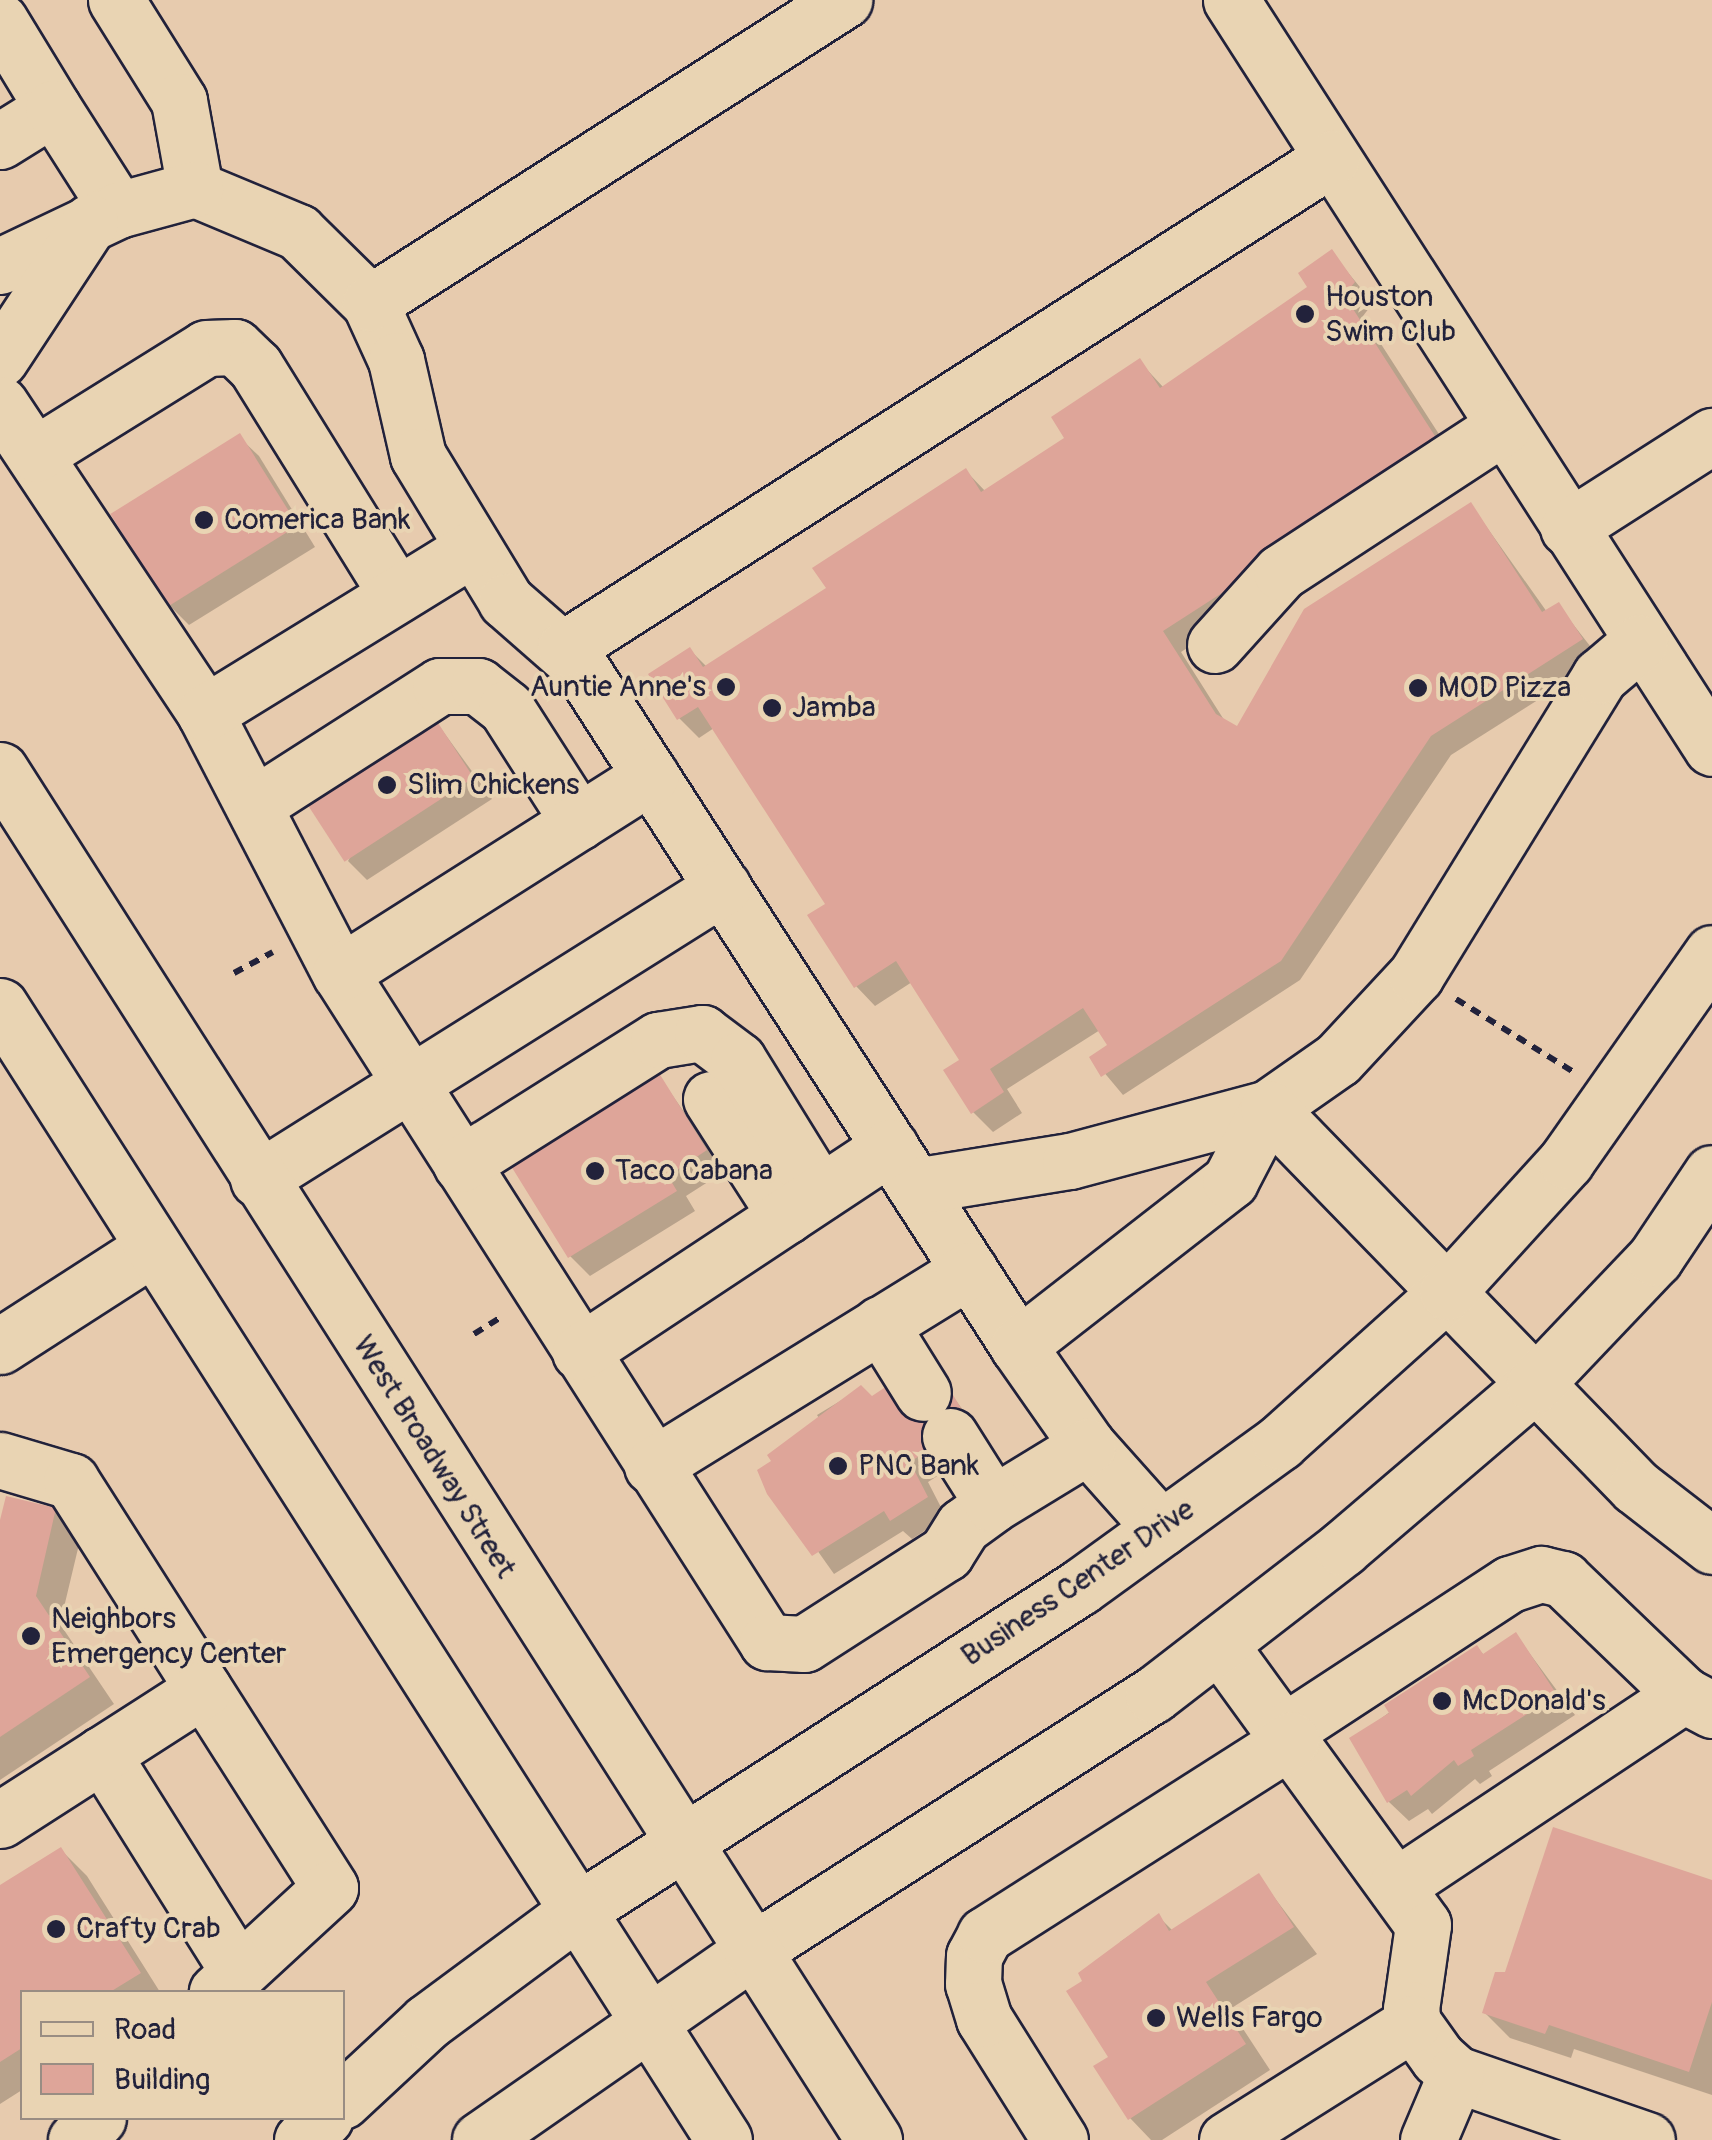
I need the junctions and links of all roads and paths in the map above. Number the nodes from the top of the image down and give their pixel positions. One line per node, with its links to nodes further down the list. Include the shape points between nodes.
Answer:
1 (844, 0): 11 (street)
2 (1231, 0): 7 (street)
3 (131, 5): 8 (street, via 179,101)
4 (0, 21): 5 (street)
5 (53, 108): 6 (street); 9 (street)
6 (0, 140)
7 (1332, 158): 14 (street); 22 (street)
8 (196, 189): 9 (street); 11 (street, via 255,208 298,232)
9 (104, 216): 10 (street); 12 (street)
10 (0, 266)
11 (370, 302): 18 (street, via 396,360 418,456)
12 (0, 359)
13 (0, 404): 16 (street)
14 (1503, 427): 17 (street); 21 (street, via 1281,572)
15 (1712, 436): 17 (street)
16 (36, 454): 19 (street, via 206,348 235,347 254,366); 23 (street)
17 (1568, 528): 20 (street)
18 (473, 548): 19 (street); 22 (street, via 523,622)
19 (397, 595): 23 (street)
20 (1640, 642): 24 (street); 32 (street, via 1600,676)
21 (1215, 645)
22 (565, 648): 26 (street)
23 (205, 714): 27 (street)
24 (1712, 748)
25 (0, 770): 41 (street, West Broadway Street)
26 (651, 776): 28 (street); 29 (street)
27 (254, 806): 28 (street, via 440,686 478,686 506,708); 31 (street)
28 (579, 822): 31 (street)
29 (723, 888): 35 (street); 39 (street)
30 (1712, 953): 45 (street, Business Center Drive, via 1566,1160)
31 (340, 974): 35 (street)
32 (1416, 974): 34 (path); 37 (street, via 1338,1059)
33 (0, 1006): 43 (street)
34 (1585, 1079)
35 (410, 1084): 38 (street); 41 (street)
36 (711, 1099): 42 (street)
37 (1268, 1108): 39 (street, via 1070,1161); 45 (street); 48 (street, via 1230,1181)
38 (461, 1164): 42 (street, via 658,1040 702,1033 738,1060); 49 (street)
39 (902, 1167): 42 (street); 44 (street)
40 (1712, 1173): 50 (street, via 1654,1258)
41 (258, 1179): 63 (street, West Broadway Street)
42 (803, 1205): 49 (street)
43 (152, 1248): 47 (street); 65 (street)
44 (968, 1270): 46 (street); 48 (street)
45 (1446, 1292): 50 (street); 55 (street, Business Center Drive, via 1280,1442)
46 (880, 1324): 53 (street); 54 (street)
47 (0, 1346)
48 (1018, 1346): 51 (street)
49 (580, 1352): 53 (street)
50 (1534, 1385): 56 (street, via 1636,1487); 57 (street, via 1344,1548)
51 (1088, 1446): 54 (street); 55 (street)
52 (0, 1460): 58 (street, via 71,1481)
53 (652, 1466): 54 (street, via 767,1642 804,1644 946,1552 963,1526)
54 (993, 1504)
55 (1161, 1528): 63 (street, Business Center Drive)
56 (1712, 1546)
57 (1219, 1644): 60 (street); 66 (street, via 1152,1695)
58 (204, 1689): 61 (street); 67 (street, via 330,1888)
59 (1698, 1703): 60 (street, via 1563,1579 1541,1574 1510,1584); 64 (street)
60 (1288, 1736): 64 (street); 79 (street, via 985,1935 974,1956 973,1984 984,2019)
61 (102, 1754): 62 (street); 67 (street)
62 (0, 1820)
63 (682, 1845): 65 (street, Business Center Drive); 66 (street, West Broadway Street)
64 (1396, 1886): 69 (street, via 1423,1925)
65 (577, 1910): 68 (street); 71 (street, Business Center Drive, via 426,2022)
66 (752, 1951): 68 (street); 78 (street, West Broadway Street)
67 (228, 1982)
68 (649, 2022): 76 (street); 77 (street)
69 (1413, 2023): 70 (street); 80 (street)
70 (1456, 2074): 81 (street); 82 (street)
71 (345, 2098)
72 (96, 2120): 74 (street)
73 (323, 2120): 75 (street)
74 (76, 2140)
75 (302, 2140)
76 (480, 2140)
77 (724, 2140)
78 (874, 2140)
79 (1060, 2140)
80 (1227, 2140)
81 (1428, 2140)
82 (1647, 2140)

